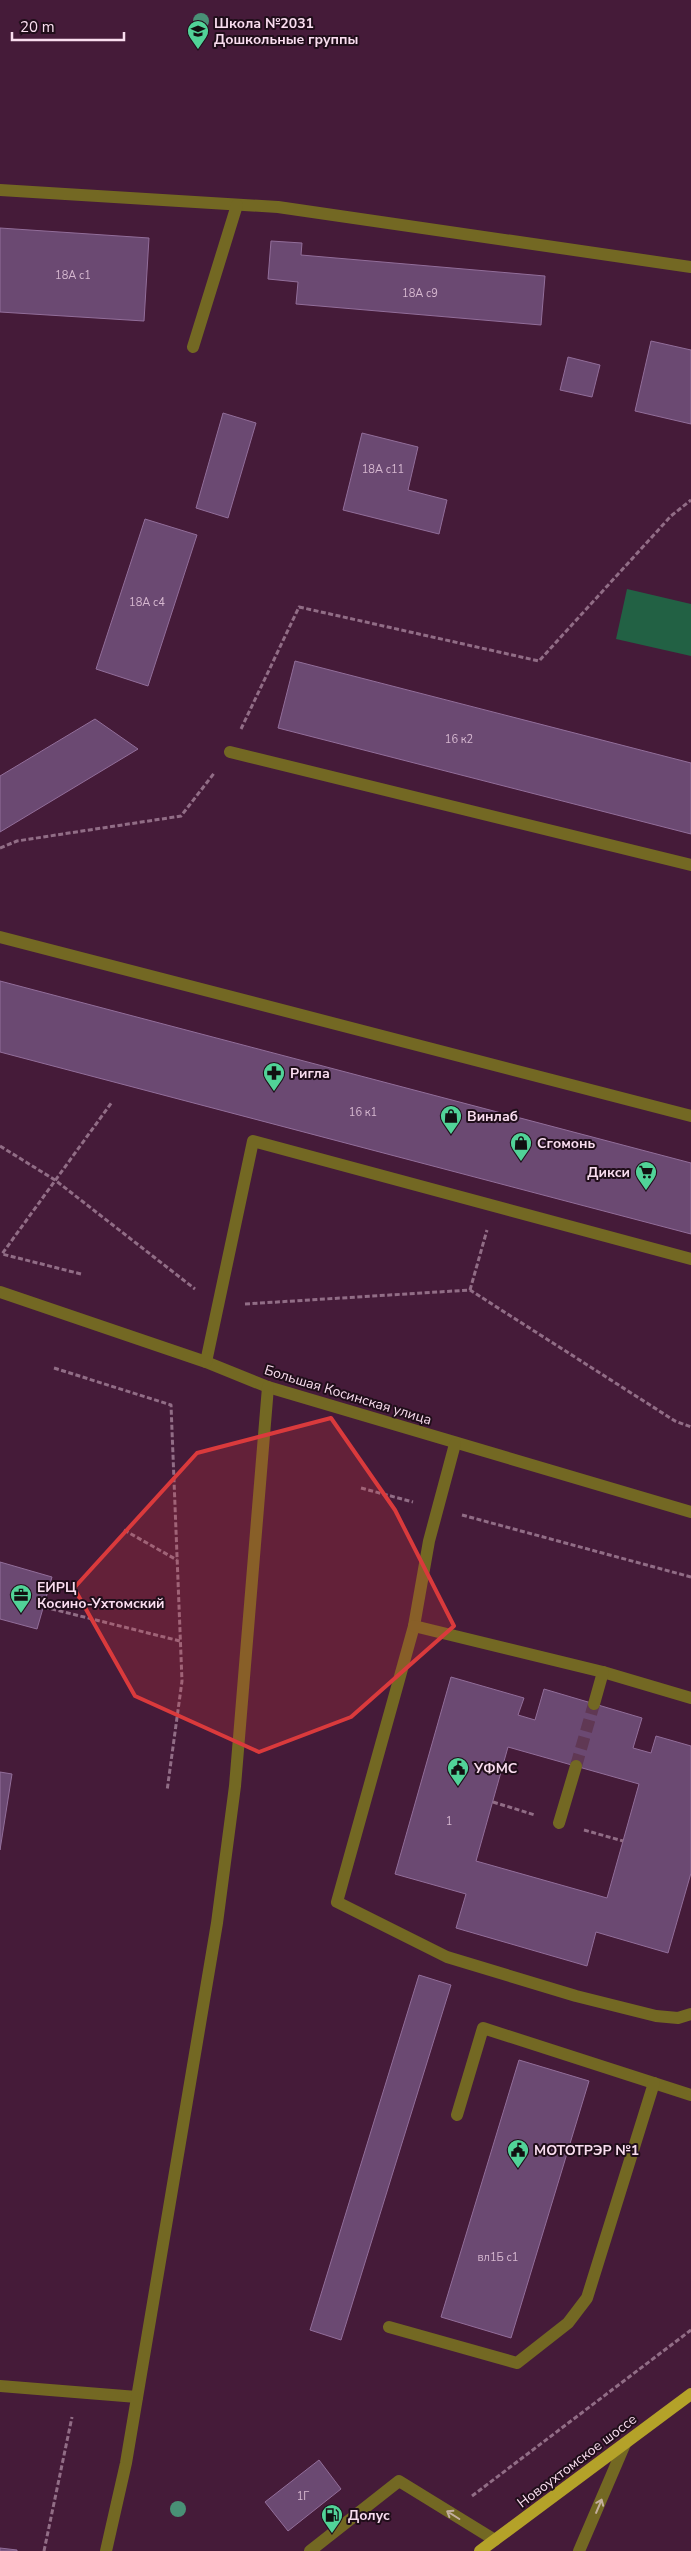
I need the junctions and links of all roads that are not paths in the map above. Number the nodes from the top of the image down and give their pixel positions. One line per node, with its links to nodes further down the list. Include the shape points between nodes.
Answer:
1 (0, 190): 2 (street)
2 (236, 205): 3 (street, via 278,207); 4 (street)
3 (691, 268)
4 (193, 347)
5 (230, 752): 6 (street)
6 (691, 866)
7 (0, 937): 8 (street)
8 (691, 1116)
9 (691, 1260): 11 (street, via 253,1141)
10 (0, 1292): 11 (street, Большая Косинская улица)
11 (206, 1362): 12 (street, Большая Косинская улица)
12 (268, 1387): 13 (street, Большая Косинская улица); 28 (street, via 234,1795 217,1923)
13 (455, 1444): 14 (street, Большая Косинская улица); 15 (street, via 429,1540)
14 (691, 1512)
15 (414, 1626): 16 (street); 21 (street, via 336,1902 447,1957 656,2016 678,2018)
16 (603, 1672): 17 (street); 18 (street)
17 (691, 1698)
18 (594, 1704)
19 (576, 1766): 20 (street)
20 (560, 1823)
21 (691, 2014)
22 (654, 2083): 23 (street); 24 (street, via 483,2028); 25 (street, via 587,2298 568,2323 517,2364)
23 (691, 2095)
24 (458, 2115)
25 (389, 2327)
26 (0, 2386): 28 (street)
27 (691, 2394): 29 (main road, Новоухтомское шоссе)
28 (137, 2397): 31 (street)
29 (625, 2444): 30 (main road, Новоухтомское шоссе); 34 (street, one-way to 29)
30 (495, 2540): 32 (street, one-way to 32, via 399,2481); 33 (main road, Новоухтомское шоссе)
31 (106, 2551)
32 (310, 2551)
33 (480, 2551)
34 (579, 2551)

